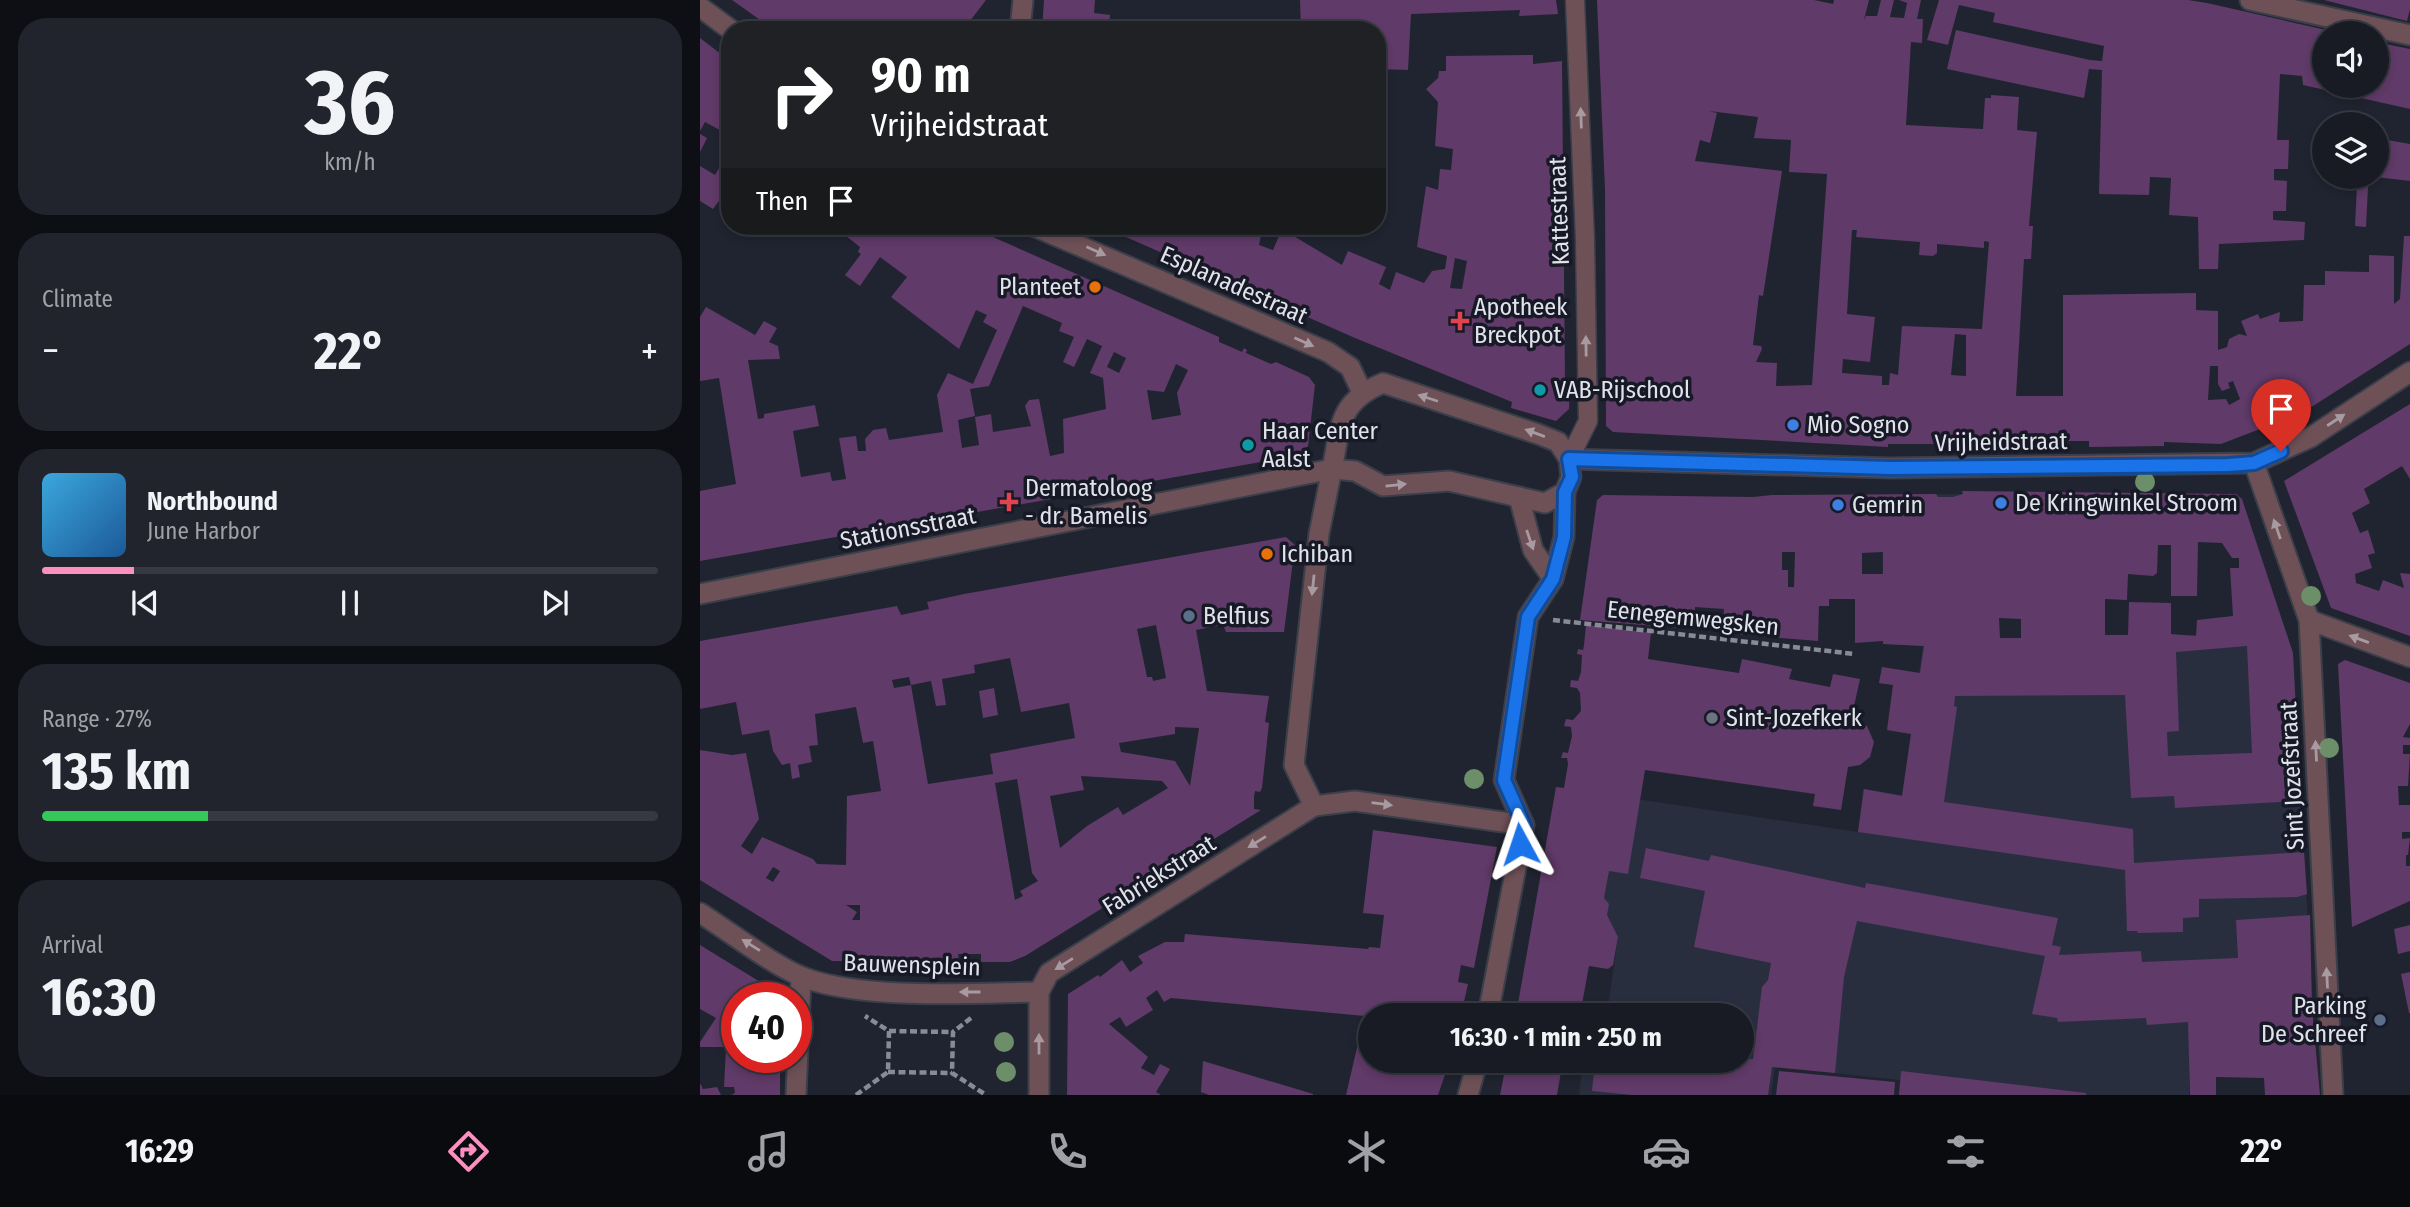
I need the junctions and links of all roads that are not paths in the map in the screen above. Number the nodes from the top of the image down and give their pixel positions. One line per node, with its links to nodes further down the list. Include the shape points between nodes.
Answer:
1 (1023, 0): 5 (street)
2 (1575, 0): 11 (street, Kattestraat, one-way to 2, via 1588,421)
3 (2250, 0): 7 (street)
4 (700, 7): 6 (street)
5 (1021, 21)
6 (721, 23)
7 (2410, 36)
8 (1054, 235): 10 (street, Esplanadestraat, one-way to 10, via 1328,352 1349,367)
9 (2410, 372): 12 (street, Vrijheidstraat, one-way to 9, via 2311,436)
10 (1362, 392): 11 (street, one-way to 10, via 1558,442 1383,383); 13 (street, via 1341,422)
11 (1569, 459): 12 (street, Vrijheidstraat, via 1890,468); 14 (street, via 1572,477)
12 (2254, 463): 18 (street, Sint Jozefstraat, one-way to 12)
13 (1332, 469): 15 (street, one-way to 15, via 1354,471 1383,486 1449,481); 17 (street, Stationsstraat); 20 (street, one-way to 20, via 1319,534 1294,765)
14 (1565, 492): 15 (street, via 1545,503); 16 (street, via 1564,537)
15 (1518, 496): 16 (street, one-way to 16, via 1533,551)
16 (1553, 579): 21 (street, via 1528,617 1504,780)
17 (700, 594)
18 (2309, 620): 19 (street, one-way to 18); 30 (street, Sint Jozefstraat, one-way to 18)
19 (2410, 657)
20 (1314, 806): 21 (street, one-way to 21, via 1355,801); 24 (street, Fabriekstraat, one-way to 24, via 1049,974)
21 (1524, 825): 25 (street)
22 (700, 914): 23 (street, Bauwensplein, one-way to 22)
23 (801, 977): 24 (street, Bauwensplein, one-way to 23, via 835,988); 27 (street)
24 (1039, 992): 28 (street, one-way to 24)
25 (1490, 1003)
26 (1474, 1073): 29 (street)
27 (796, 1095)
28 (1039, 1095)
29 (1468, 1095)
30 (2333, 1095)

